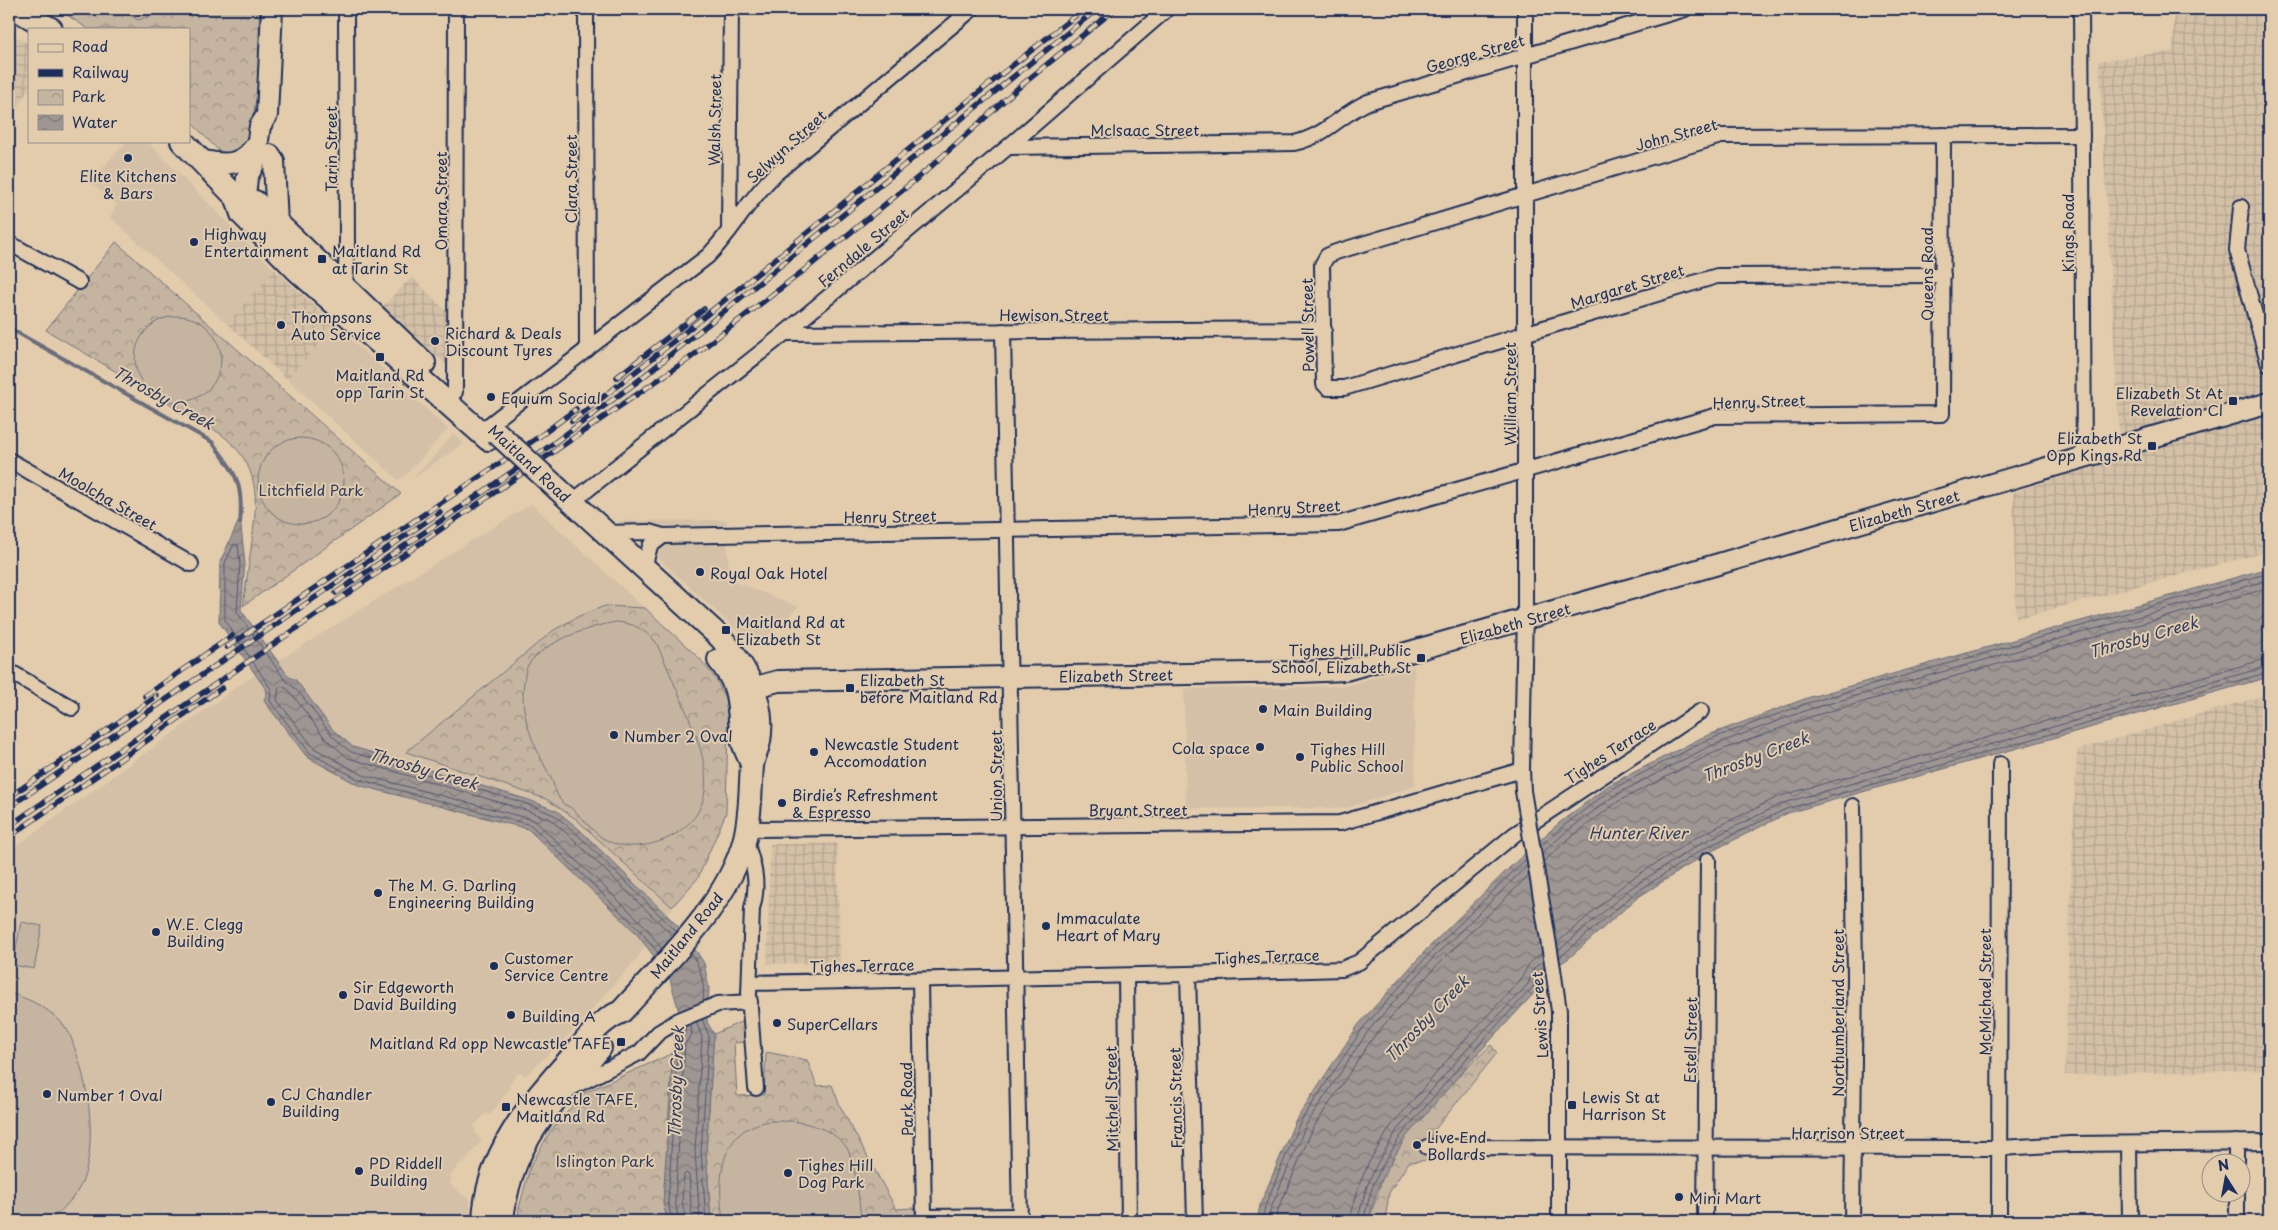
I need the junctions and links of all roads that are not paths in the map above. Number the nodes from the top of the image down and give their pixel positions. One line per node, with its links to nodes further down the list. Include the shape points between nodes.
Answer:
1 (16, 9): 12 (main road)
2 (272, 9): 19 (main road, via 267,115 273,123)
3 (346, 9): 30 (street, Tarin Street)
4 (456, 9): 38 (street, Omara Street)
5 (586, 9): 35 (street, Clara Street)
6 (731, 9): 25 (street, Walsh Street)
7 (972, 9): 25 (street, Selwyn Street, via 775,174 750,200)
8 (1167, 9): 18 (street, Ferndale Street)
9 (1525, 9): 13 (street, William Street)
10 (1685, 9): 13 (street, George Street)
11 (2081, 9): 14 (street, Kings Road)
12 (49, 28)
13 (1524, 55): 17 (street, George Street, via 1368,102 1318,136); 22 (street, William Street)
14 (2082, 134): 15 (street, John Street); 42 (street, Kings Road)
15 (1943, 135): 22 (street, John Street, via 1721,136); 28 (street, Queens Road)
16 (183, 142): 20 (main road, Maitland Road)
17 (1282, 144): 18 (street, McIsaac Street)
18 (1008, 146): 33 (street, Ferndale Street)
19 (264, 148): 20 (main road, via 235,163); 21 (main road, via 266,160 259,181); 24 (main road, via 274,162)
20 (200, 160): 21 (main road, Maitland Road)
21 (242, 193): 24 (main road, Maitland Road); 41 (main road, Maitland Road, via 242,214 297,270)
22 (1526, 195): 27 (street, John Street, via 1336,252); 34 (street, William Street)
23 (2241, 207): 36 (street, via 2237,250)
24 (277, 225): 30 (main road, Maitland Road)
25 (729, 232): 35 (street, Selwyn Street, via 708,256)
26 (9, 243): 29 (street)
27 (1324, 260): 31 (street, Powell Street)
28 (1943, 275): 34 (street, Margaret Street, via 1717,276); 40 (street, Queens Road)
29 (79, 282)
30 (345, 289): 38 (main road, Maitland Road)
31 (1324, 329): 32 (street, Hewison Street); 37 (street, Powell Street, via 1324,384)
32 (1003, 331): 33 (street, Hewison Street); 46 (street, Union Street)
33 (785, 333): 45 (street, Ferndale Street)
34 (1526, 334): 37 (street, Margaret Street, via 1344,388); 44 (street, William Street)
35 (587, 350): 41 (street, Selwyn Street)
36 (2269, 365)
37 (1328, 388)
38 (455, 392): 41 (main road, Maitland Road)
39 (2269, 403): 42 (main road, Elizabeth Street)
40 (1942, 414): 44 (street, Henry Street, via 1715,416)
41 (491, 432): 45 (main road, Maitland Road)
42 (2084, 457): 51 (main road, Elizabeth Street)
43 (9, 460): 49 (street, Moolcha Street)
44 (1525, 472): 46 (street, Henry Street, via 1338,524); 51 (street, William Street)
45 (560, 497): 47 (main road, Maitland Road); 54 (main road, Maitland Road, via 709,647 730,676)
46 (1005, 531): 48 (street, Henry Street); 53 (street, Union Street)
47 (605, 533): 48 (street, Henry Street, via 649,532); 50 (main road, Maitland Road)
48 (663, 536): 50 (street, via 650,546)
49 (191, 564)
50 (644, 568): 54 (main road, Maitland Road, via 721,638 743,666)
51 (1525, 620): 53 (main road, Elizabeth Street, via 1332,672); 58 (street, William Street)
52 (9, 671): 55 (street)
53 (1010, 677): 54 (main road, Elizabeth Street, via 778,681); 60 (street, Union Street)
54 (745, 689): 61 (main road, Maitland Road, via 742,739 752,764)
55 (72, 708)
56 (1701, 711): 63 (street, Tighes Terrace, via 1515,834 1359,962 1332,970)
57 (2000, 764): 78 (street, McMichael Street)
58 (1522, 780): 60 (street, Bryant Street, via 1340,823); 76 (street, Lewis Street, bridge, via 1558,1011)
59 (1853, 806): 77 (street, Northumberland Street)
60 (1011, 826): 61 (street, Bryant Street); 65 (street, Union Street)
61 (746, 834): 67 (street, via 755,868 756,896 752,908); 69 (main road, Maitland Road, via 726,885 691,932)
62 (1708, 860): 79 (street, Estell Street)
63 (1188, 974): 64 (street, Tighes Terrace); 86 (street, Francis Street)
64 (1126, 976): 65 (street, Tighes Terrace); 85 (street, Mitchell Street)
65 (1015, 978): 66 (street, Tighes Terrace); 82 (street, Union Street)
66 (920, 980): 67 (street, Tighes Terrace); 82 (street, Park Road, via 924,1217)
67 (750, 983): 68 (street)
68 (750, 1002): 70 (street); 71 (street, via 718,1004 679,1020 658,1033 639,1053)
69 (621, 1012): 71 (main road, Maitland Road, via 619,1025); 83 (main road, Maitland Road, via 608,1017 518,1122 495,1169 486,1199)
70 (756, 1088)
71 (562, 1093): 84 (main road, Maitland Road, via 521,1150 508,1188)
72 (2236, 1142): 73 (street, Harrison Street); 74 (street, Harrison Street); 80 (street)
73 (2269, 1142)
74 (2130, 1144): 78 (street, Harrison Street); 91 (street)
75 (1427, 1147): 76 (street, Harrison Street)
76 (1559, 1148): 79 (street, Harrison Street); 87 (street, Lewis Street)
77 (1852, 1148): 78 (street, Harrison Street); 79 (street, Harrison Street); 89 (street, Northumberland Street)
78 (2000, 1148): 90 (street, McMichael Street)
79 (1705, 1149): 88 (street, Estell Street)
80 (2236, 1152)
81 (2236, 1202): 92 (street)
82 (1020, 1219)
83 (484, 1221)
84 (502, 1221)
85 (1129, 1221)
86 (1195, 1221)
87 (1558, 1221)
88 (1705, 1221)
89 (1852, 1221)
90 (1999, 1221)
91 (2130, 1221)
92 (2237, 1221)

